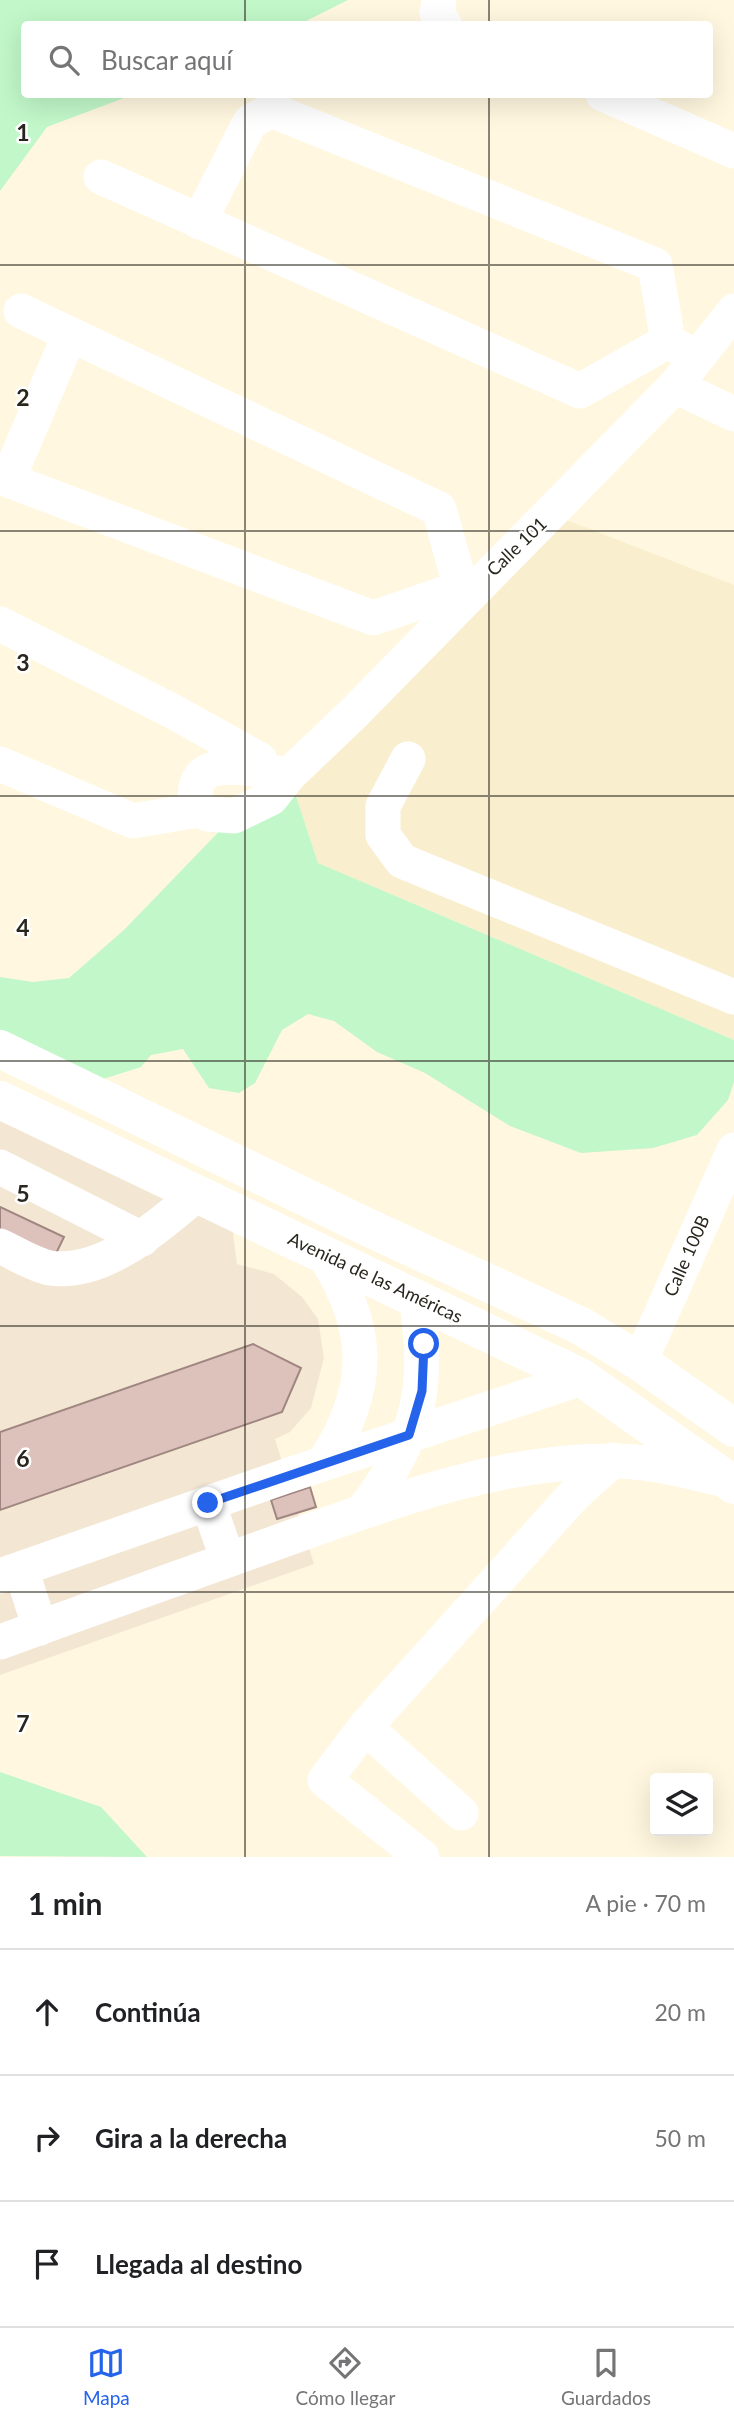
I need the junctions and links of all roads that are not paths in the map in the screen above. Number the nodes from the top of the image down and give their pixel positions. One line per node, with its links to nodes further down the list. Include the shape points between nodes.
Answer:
1 (439, 0): 2 (street, via 437,13)
2 (442, 21)
3 (612, 98): 4 (street)
4 (734, 151)
5 (101, 177): 6 (street)
6 (199, 222): 10 (street, via 580,391); 10 (street, via 250,122 276,112 655,265)
7 (21, 311): 9 (street)
8 (734, 311): 10 (street, Calle 101)
9 (70, 334): 13 (street); 14 (street, via 439,509)
10 (682, 350): 11 (street, Calle 101)
11 (675, 386): 12 (street); 14 (street, Calle 101, via 566,499)
12 (734, 414)
13 (4, 478): 14 (street, via 373,618)
14 (465, 591): 19 (street, Calle 101, via 354,713)
15 (0, 624): 16 (street)
16 (174, 712): 19 (street); 20 (street)
17 (408, 759): 22 (street, via 383,806 383,835 402,861)
18 (0, 764): 21 (street, Calle 101, via 133,821)
19 (274, 767): 20 (street); 21 (street, Calle 101, via 271,798 234,816)
20 (206, 769): 21 (street, via 194,794)
21 (198, 810)
22 (734, 997)
23 (0, 1049): 28 (highway)
24 (0, 1100): 27 (highway, Avenida de las Américas)
25 (734, 1150): 33 (street, Calle 100B)
26 (0, 1167): 29 (street)
27 (197, 1194): 29 (street); 31 (highway, Avenida de las Américas)
28 (365, 1226): 32 (highway, via 387,1246); 33 (highway, via 581,1325)
29 (142, 1239): 30 (street, via 82,1268 48,1268)
30 (0, 1246)
31 (325, 1256): 32 (highway, Avenida de las Américas); 38 (street, via 345,1288 357,1323 361,1360 356,1397 344,1433)
32 (416, 1297): 34 (highway, Avenida de las Américas); 36 (street, via 424,1344 422,1391)
33 (640, 1362): 34 (highway); 35 (highway)
34 (582, 1378): 36 (street); 39 (highway, Avenida de las Américas)
35 (734, 1428)
36 (409, 1435): 38 (street); 41 (street, via 390,1476)
37 (613, 1460): 39 (street); 41 (street, via 530,1466); 46 (street, via 574,1495)
38 (323, 1464): 40 (street)
39 (731, 1483)
40 (208, 1503): 42 (street); 43 (street)
41 (363, 1511): 42 (street)
42 (228, 1560): 44 (street)
43 (10, 1573): 44 (street)
44 (40, 1628): 45 (street)
45 (0, 1642)
46 (365, 1727): 47 (street); 48 (street, via 325,1780)
47 (461, 1813)
48 (422, 1857)

